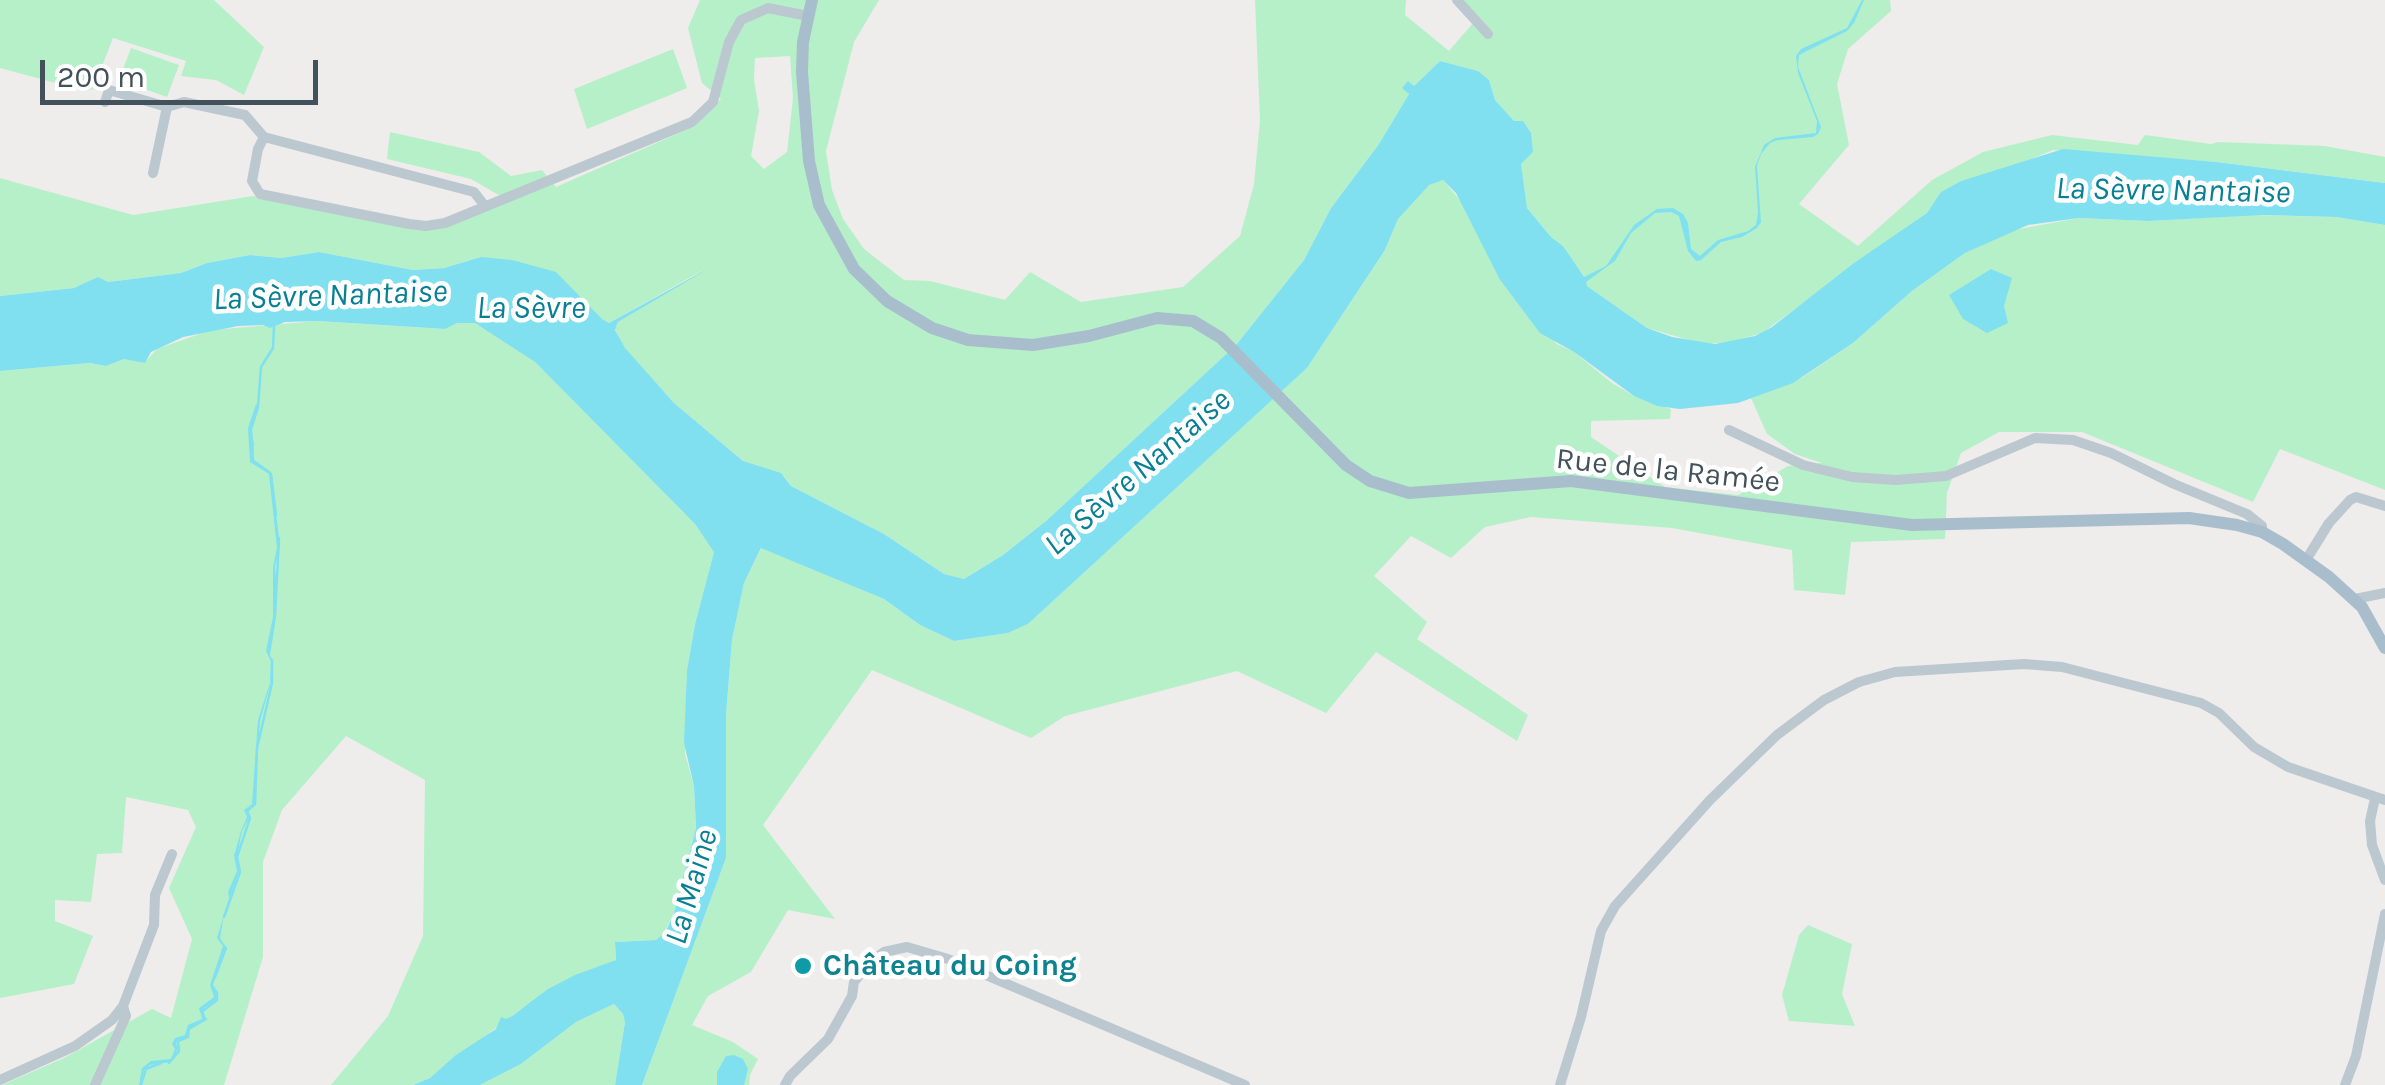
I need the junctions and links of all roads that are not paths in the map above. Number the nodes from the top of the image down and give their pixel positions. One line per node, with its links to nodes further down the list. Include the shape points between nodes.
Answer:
1 (812, 0): 3 (main road)
2 (1457, 0): 4 (street)
3 (808, 16): 9 (street, via 768,8 741,20 712,102 692,122); 12 (main road, Rue de la Ramée, via 802,72 809,161 826,222 854,269 886,301 932,328 989,344 1057,343 1167,317 1193,321 1221,338 1346,465 1397,490 1570,481 1864,520 1955,526 2189,518)
4 (1488, 34)
5 (105, 102): 6 (street, via 109,90)
6 (167, 107): 7 (street, via 184,102 245,115); 8 (street)
7 (264, 138): 9 (street, via 474,192); 9 (street, via 252,181 260,194 426,226)
8 (152, 172)
9 (485, 206)
10 (1729, 430): 12 (street, via 1803,465 1896,480 1946,476 2036,438 2074,440 2247,514)
11 (2385, 506): 13 (street, via 2350,500)
12 (2262, 532): 13 (main road, Rue de la Ramée)
13 (2306, 560): 15 (main road, Rue de la Ramée)
14 (2385, 593): 15 (street)
15 (2355, 598): 16 (main road)
16 (2385, 648)
17 (2380, 799): 19 (street, via 2370,821); 26 (street, via 2288,767 2200,703 2062,667 1895,672 1859,682 1798,716 1710,800 1615,906 1601,931)
18 (172, 854): 21 (street)
19 (2385, 880)
20 (2385, 914): 27 (street)
21 (124, 1006): 22 (street, via 74,1046); 24 (street, via 126,1016)
22 (0, 1080)
23 (789, 1082): 25 (street, via 828,1039 854,982 884,952 907,947)
24 (96, 1085)
25 (1245, 1085)
26 (1560, 1085)
27 (2345, 1085)

